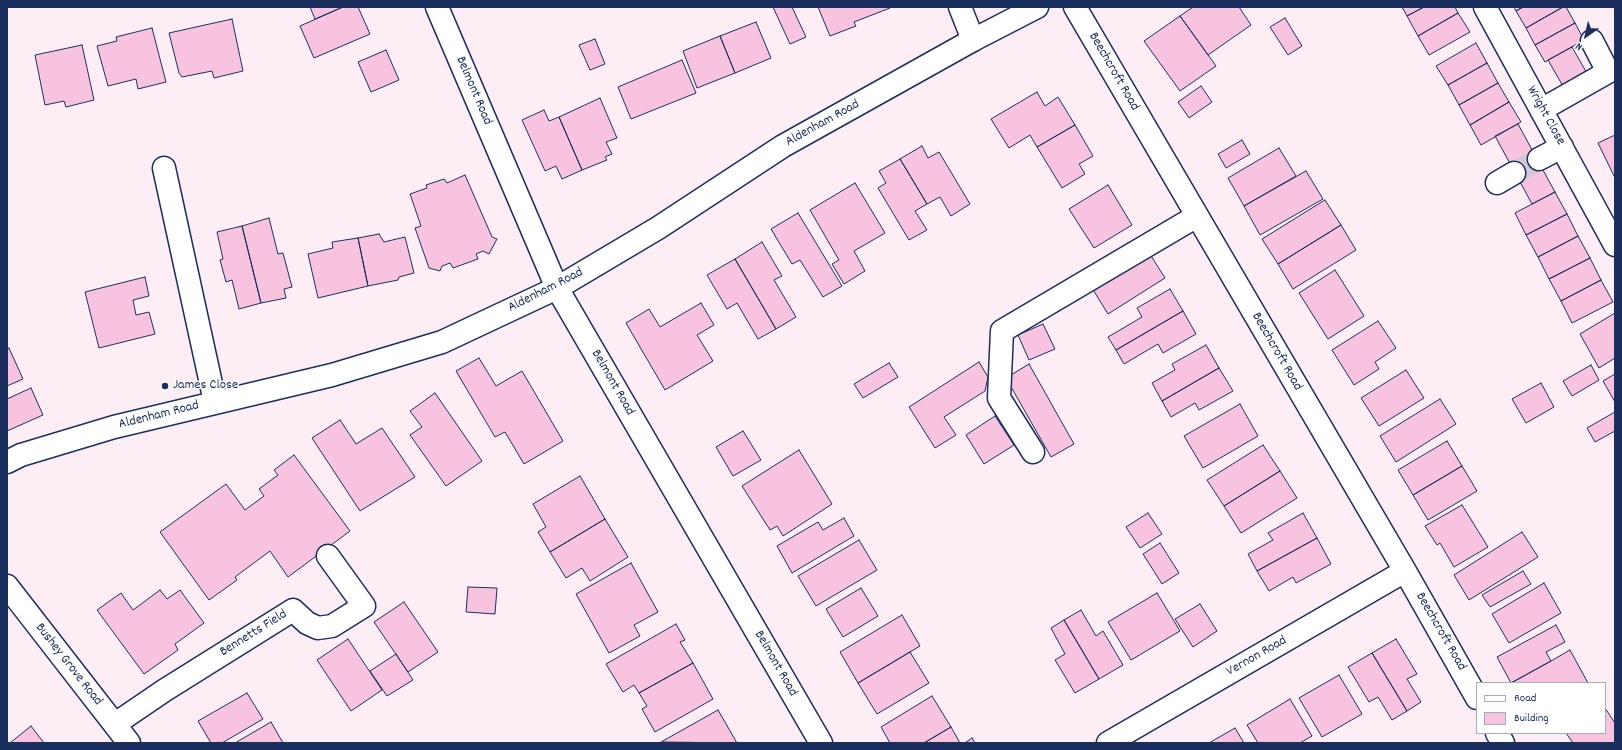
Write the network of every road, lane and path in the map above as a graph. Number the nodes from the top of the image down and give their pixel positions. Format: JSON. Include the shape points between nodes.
{"nodes":[{"id":1,"x":437,"y":7,"type":"edge"},
{"id":2,"x":960,"y":7,"type":"edge"},
{"id":3,"x":1037,"y":7,"type":"edge"},
{"id":4,"x":1075,"y":7,"type":"edge"},
{"id":5,"x":1485,"y":7,"type":"edge"},
{"id":6,"x":973,"y":40,"type":"junction"},
{"id":7,"x":1592,"y":41,"type":"dead end"},
{"id":8,"x":1541,"y":110,"type":"junction"},
{"id":9,"x":1562,"y":147,"type":"junction"},
{"id":10,"x":1539,"y":159,"type":"tunnel mouth"},
{"id":11,"x":164,"y":168,"type":"dead end"},
{"id":12,"x":1197,"y":216,"type":"junction"},
{"id":13,"x":1610,"y":223,"type":"edge"},
{"id":14,"x":1615,"y":245,"type":"edge"},
{"id":15,"x":557,"y":288,"type":"junction"},
{"id":16,"x":215,"y":402,"type":"junction"},
{"id":17,"x":1033,"y":452,"type":"dead end"},
{"id":18,"x":7,"y":462,"type":"edge"},
{"id":19,"x":328,"y":556,"type":"dead end"},
{"id":20,"x":1405,"y":571,"type":"junction"},
{"id":21,"x":7,"y":586,"type":"edge"},
{"id":22,"x":1476,"y":696,"type":"edge"},
{"id":23,"x":115,"y":724,"type":"junction"},
{"id":24,"x":1498,"y":734,"type":"edge"},
{"id":25,"x":129,"y":743,"type":"edge"},
{"id":26,"x":821,"y":743,"type":"edge"},
{"id":27,"x":1108,"y":743,"type":"edge"},
{"id":28,"x":1503,"y":743,"type":"edge"}],
"edges":[{"from":1,"to":15,"type":"street","name":"Belmont Road"},
{"from":2,"to":6,"type":"street"},
{"from":3,"to":6,"type":"street","name":"Aldenham Road"},
{"from":4,"to":12,"type":"street","name":"Beechcroft Road"},
{"from":5,"to":8,"type":"street","name":"Wright Close"},
{"from":6,"to":15,"type":"street","name":"Aldenham Road","via":[[783,146],[658,228]]},
{"from":7,"to":8,"type":"street","via":[[1608,72]]},
{"from":8,"to":9,"type":"street","name":"Wright Close"},
{"from":9,"to":10,"type":"street"},
{"from":9,"to":13,"type":"street","name":"Wright Close"},
{"from":11,"to":16,"type":"street"},
{"from":12,"to":17,"type":"street","via":[[1002,331],[999,398]]},
{"from":12,"to":20,"type":"street","name":"Beechcroft Road"},
{"from":13,"to":14,"type":"street","name":"Wright Close"},
{"from":15,"to":16,"type":"street","name":"Aldenham Road","via":[[442,342],[332,375]]},
{"from":15,"to":26,"type":"street","name":"Belmont Road"},
{"from":16,"to":18,"type":"street","name":"Aldenham Road","via":[[114,427],[21,455]]},
{"from":19,"to":23,"type":"street","name":"Bennetts Field","via":[[364,606],[332,626],[318,628],[307,623],[293,610]]},
{"from":20,"to":22,"type":"street","name":"Beechcroft Road"},
{"from":20,"to":27,"type":"street","name":"Vernon Road"},
{"from":21,"to":23,"type":"street","name":"Bushey Grove Road"},
{"from":23,"to":25,"type":"street","name":"Bushey Grove Road"},
{"from":24,"to":28,"type":"street"}]}
